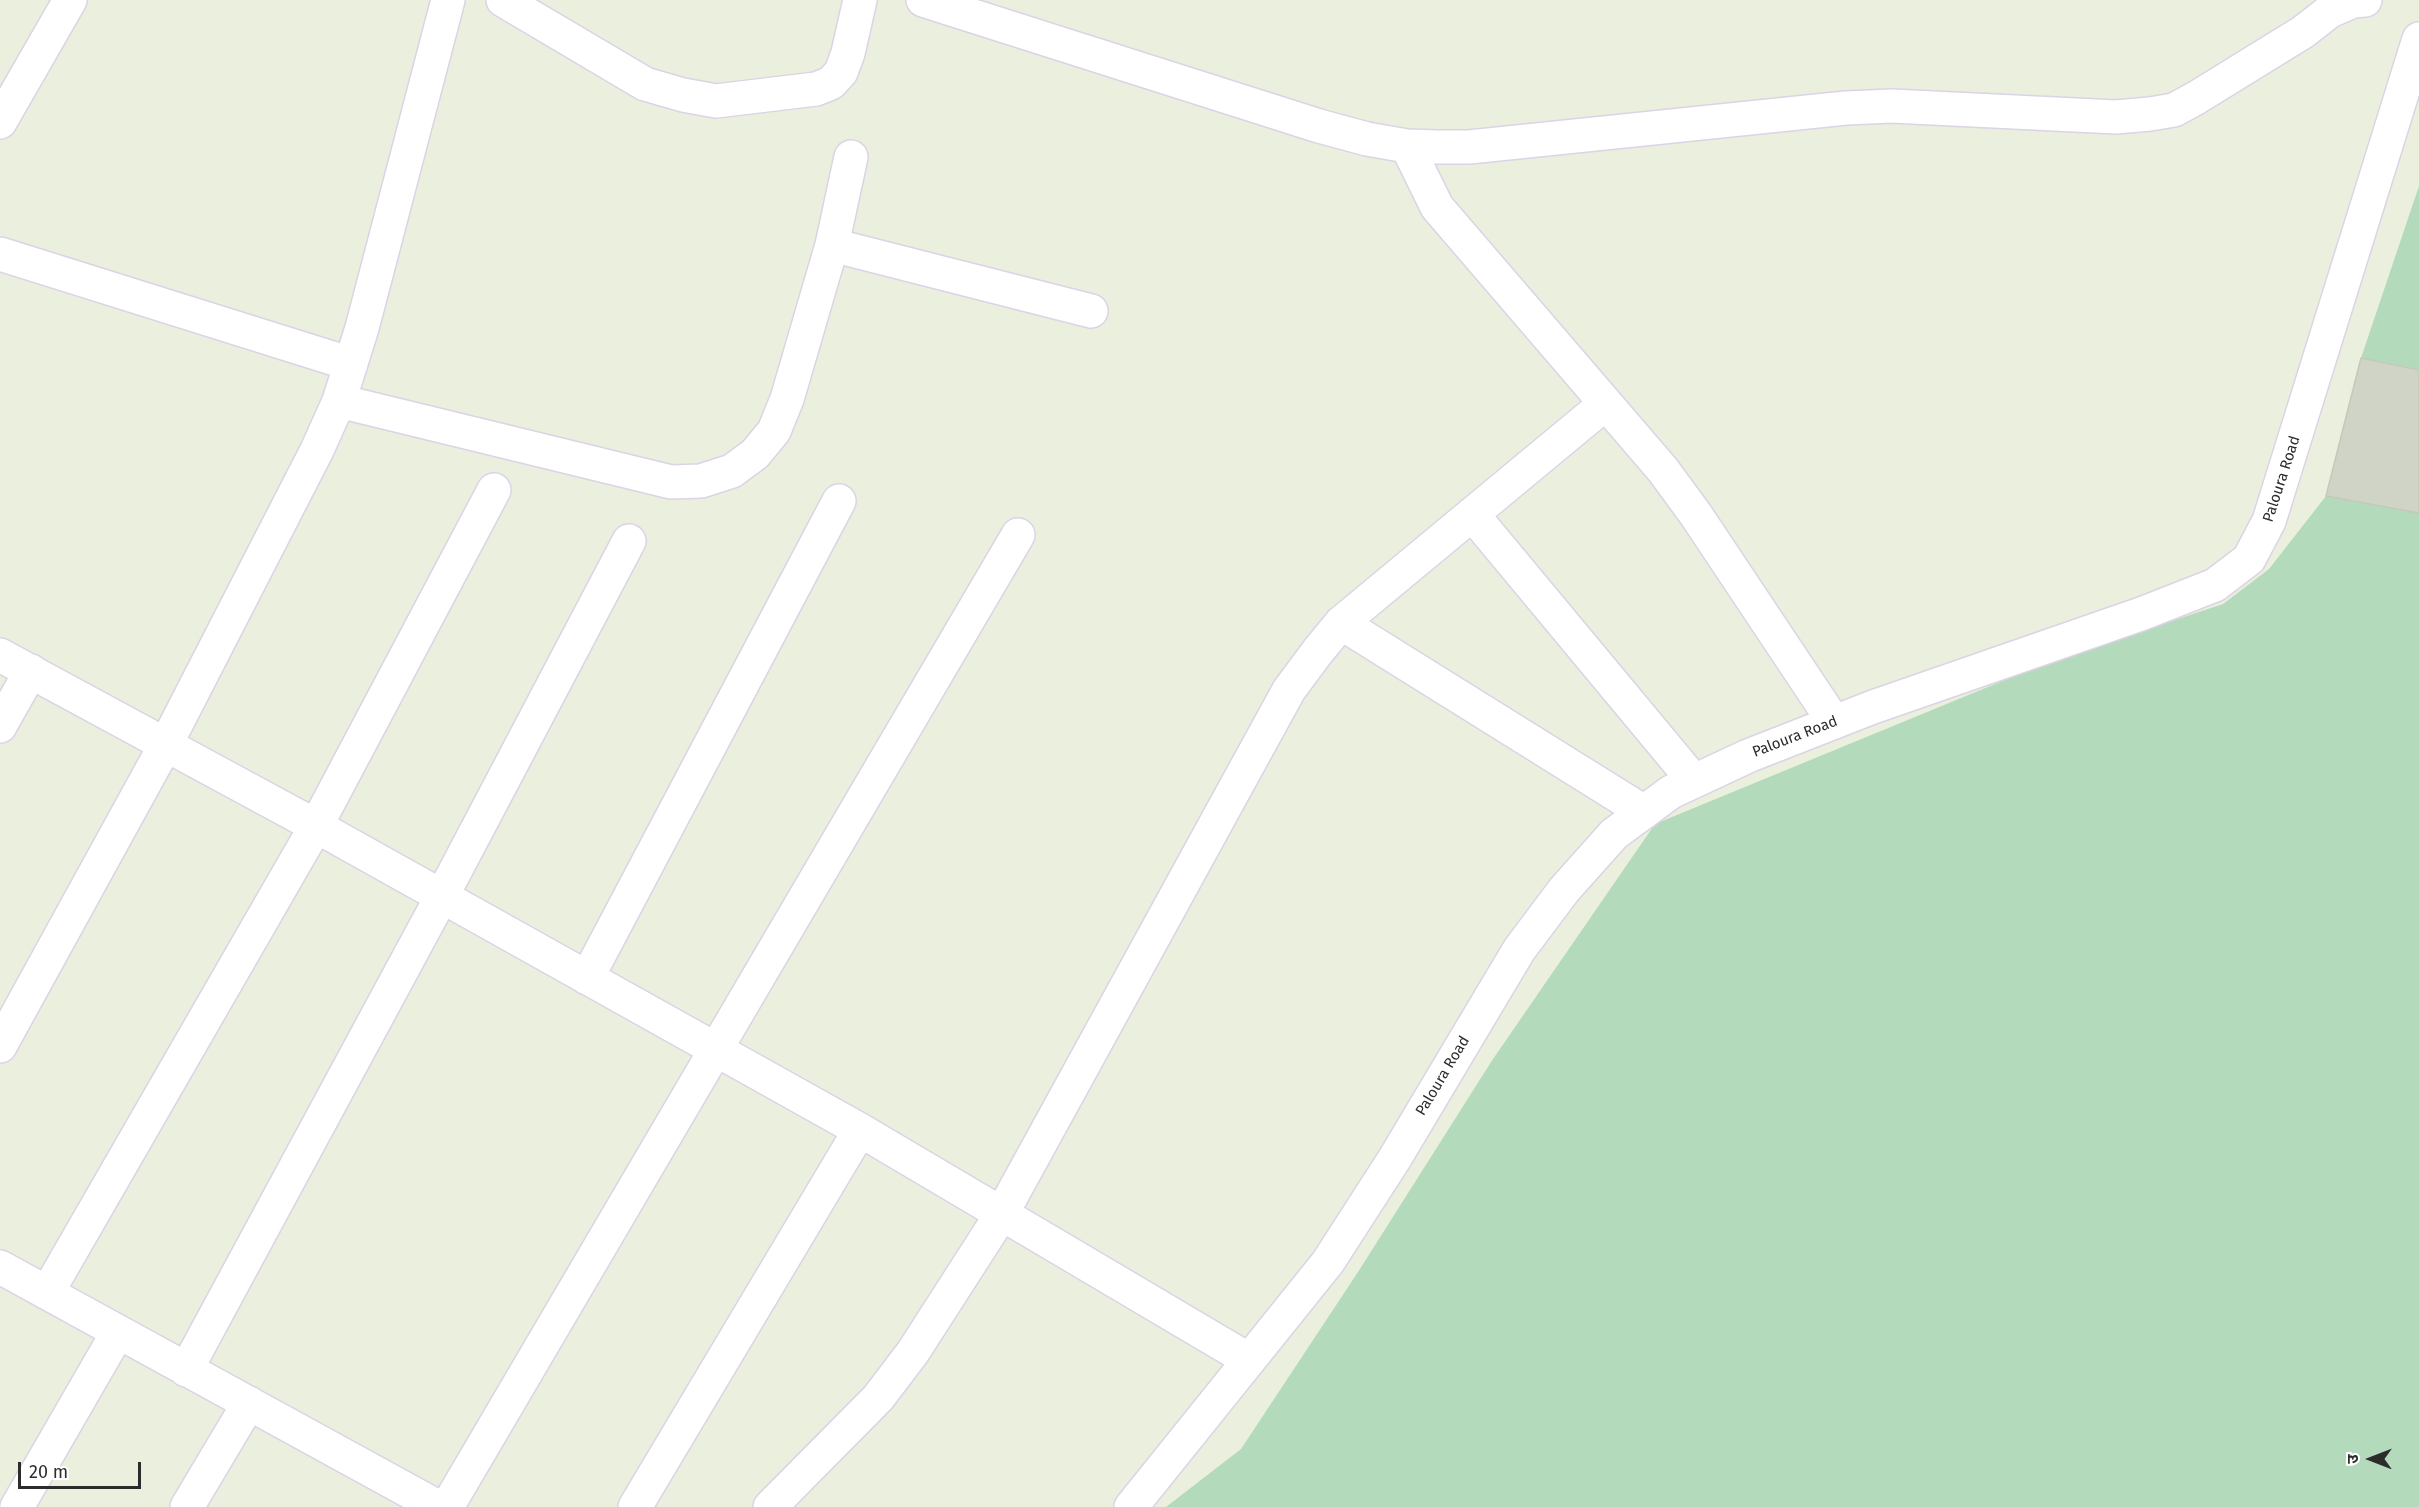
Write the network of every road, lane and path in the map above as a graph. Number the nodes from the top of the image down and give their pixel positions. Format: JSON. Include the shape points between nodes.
{"nodes":[{"id":1,"x":70,"y":0,"type":"edge"},
{"id":2,"x":448,"y":0,"type":"edge"},
{"id":3,"x":502,"y":0,"type":"edge"},
{"id":4,"x":860,"y":0,"type":"edge"},
{"id":5,"x":923,"y":0,"type":"edge"},
{"id":6,"x":2365,"y":0,"type":"edge"},
{"id":7,"x":2419,"y":39,"type":"edge"},
{"id":8,"x":0,"y":122,"type":"edge"},
{"id":9,"x":1407,"y":146,"type":"junction"},
{"id":10,"x":851,"y":157,"type":"dead end"},
{"id":11,"x":832,"y":245,"type":"junction"},
{"id":12,"x":0,"y":254,"type":"edge"},
{"id":13,"x":1091,"y":311,"type":"dead end"},
{"id":14,"x":351,"y":364,"type":"junction"},
{"id":15,"x":339,"y":401,"type":"junction"},
{"id":16,"x":1605,"y":404,"type":"junction"},
{"id":17,"x":494,"y":490,"type":"dead end"},
{"id":18,"x":839,"y":501,"type":"dead end"},
{"id":19,"x":1472,"y":514,"type":"junction"},
{"id":20,"x":1018,"y":535,"type":"dead end"},
{"id":21,"x":629,"y":541,"type":"dead end"},
{"id":22,"x":1341,"y":623,"type":"junction"},
{"id":23,"x":0,"y":655,"type":"edge"},
{"id":24,"x":31,"y":671,"type":"junction"},
{"id":25,"x":1834,"y":722,"type":"junction"},
{"id":26,"x":0,"y":726,"type":"edge"},
{"id":27,"x":166,"y":744,"type":"junction"},
{"id":28,"x":1694,"y":781,"type":"junction"},
{"id":29,"x":1644,"y":812,"type":"junction"},
{"id":30,"x":316,"y":826,"type":"junction"},
{"id":31,"x":442,"y":896,"type":"junction"},
{"id":32,"x":587,"y":978,"type":"junction"},
{"id":33,"x":0,"y":1046,"type":"edge"},
{"id":34,"x":716,"y":1052,"type":"junction"},
{"id":35,"x":860,"y":1130,"type":"junction"},
{"id":36,"x":1001,"y":1215,"type":"junction"},
{"id":37,"x":0,"y":1267,"type":"edge"},
{"id":38,"x":47,"y":1293,"type":"junction"},
{"id":39,"x":118,"y":1332,"type":"junction"},
{"id":40,"x":1249,"y":1360,"type":"junction"},
{"id":41,"x":186,"y":1370,"type":"junction"},
{"id":42,"x":249,"y":1403,"type":"junction"},
{"id":43,"x":17,"y":1507,"type":"edge"},
{"id":44,"x":187,"y":1507,"type":"edge"},
{"id":45,"x":438,"y":1507,"type":"edge"},
{"id":46,"x":447,"y":1507,"type":"edge"},
{"id":47,"x":635,"y":1507,"type":"edge"},
{"id":48,"x":770,"y":1507,"type":"edge"},
{"id":49,"x":1131,"y":1507,"type":"edge"}],
"edges":[{"from":1,"to":8,"type":"street"},
{"from":2,"to":14,"type":"street"},
{"from":3,"to":4,"type":"street","via":[[645,84],[716,100],[804,91],[831,83],[841,72]]},
{"from":5,"to":9,"type":"street","via":[[1319,126]]},
{"from":6,"to":9,"type":"street","via":[[2330,11],[2303,32],[2174,110],[2150,114],[2116,117],[1846,108],[1469,147]]},
{"from":7,"to":25,"type":"street","name":"Paloura Road","via":[[2270,521],[2249,559],[2204,590]]},
{"from":9,"to":16,"type":"street","via":[[1437,207]]},
{"from":10,"to":11,"type":"street"},
{"from":11,"to":13,"type":"street"},
{"from":11,"to":15,"type":"street","via":[[774,431],[755,454],[732,471],[701,481],[671,482],[634,475]]},
{"from":12,"to":14,"type":"street"},
{"from":14,"to":15,"type":"street"},
{"from":15,"to":27,"type":"street"},
{"from":16,"to":19,"type":"street"},
{"from":16,"to":25,"type":"street","via":[[1633,433],[1689,506]]},
{"from":17,"to":30,"type":"street"},
{"from":18,"to":32,"type":"street"},
{"from":19,"to":22,"type":"street"},
{"from":19,"to":28,"type":"street"},
{"from":20,"to":34,"type":"street"},
{"from":21,"to":31,"type":"street"},
{"from":22,"to":29,"type":"street"},
{"from":22,"to":36,"type":"street","via":[[1289,690]]},
{"from":23,"to":24,"type":"street"},
{"from":24,"to":26,"type":"street"},
{"from":24,"to":27,"type":"street"},
{"from":25,"to":28,"type":"street","name":"Paloura Road"},
{"from":27,"to":30,"type":"street"},
{"from":27,"to":33,"type":"street"},
{"from":28,"to":29,"type":"street","name":"Paloura Road"},
{"from":29,"to":40,"type":"street","name":"Paloura Road","via":[[1614,834],[1564,890],[1519,950],[1358,1219]]},
{"from":30,"to":31,"type":"street"},
{"from":30,"to":38,"type":"street"},
{"from":31,"to":32,"type":"street"},
{"from":31,"to":41,"type":"street"},
{"from":32,"to":34,"type":"street"},
{"from":34,"to":35,"type":"street"},
{"from":34,"to":46,"type":"street"},
{"from":35,"to":36,"type":"street"},
{"from":35,"to":47,"type":"street"},
{"from":36,"to":40,"type":"street"},
{"from":36,"to":48,"type":"street","via":[[913,1352],[878,1398]]},
{"from":37,"to":38,"type":"street"},
{"from":38,"to":39,"type":"street"},
{"from":39,"to":41,"type":"street"},
{"from":39,"to":43,"type":"street"},
{"from":40,"to":49,"type":"street","name":"Paloura Road"},
{"from":41,"to":42,"type":"street"},
{"from":42,"to":44,"type":"street"},
{"from":42,"to":45,"type":"street"}]}
